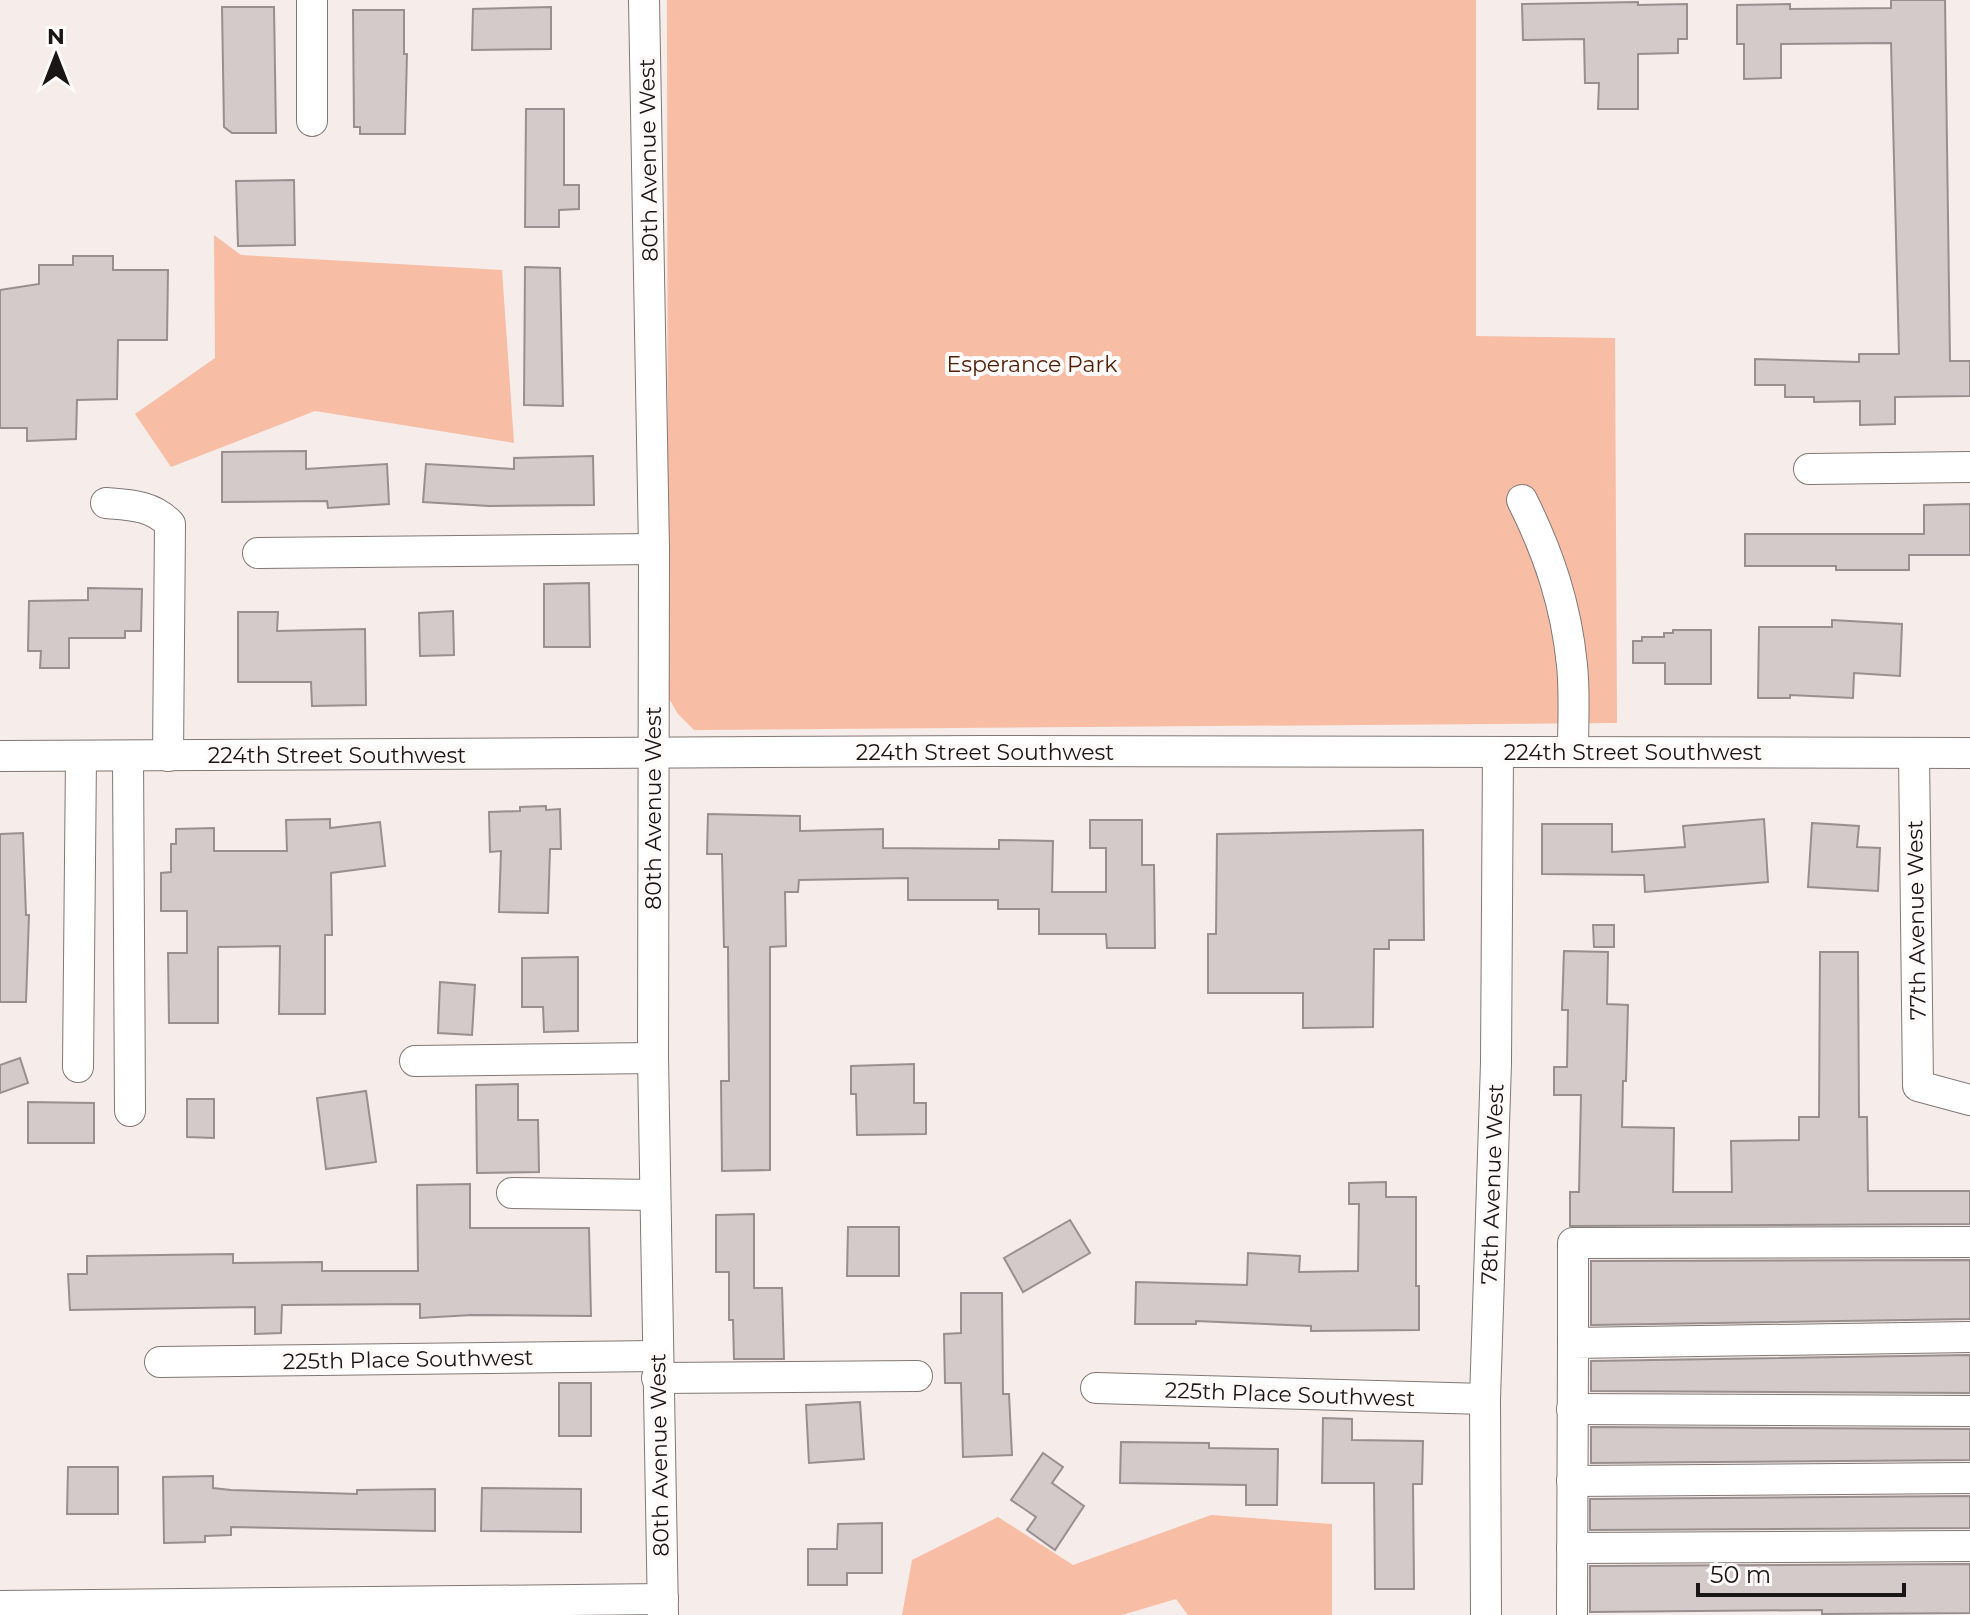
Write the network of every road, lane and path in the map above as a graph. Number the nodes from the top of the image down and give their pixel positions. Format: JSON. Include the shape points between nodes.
{"nodes":[{"id":1,"x":312,"y":0,"type":"edge"},
{"id":2,"x":644,"y":0,"type":"edge"},
{"id":3,"x":312,"y":121,"type":"dead end"},
{"id":4,"x":1970,"y":467,"type":"edge"},
{"id":5,"x":1809,"y":469,"type":"dead end"},
{"id":6,"x":1522,"y":500,"type":"dead end"},
{"id":7,"x":106,"y":503,"type":"dead end"},
{"id":8,"x":654,"y":549,"type":"junction"},
{"id":9,"x":258,"y":553,"type":"dead end"},
{"id":10,"x":1573,"y":751,"type":"junction"},
{"id":11,"x":1498,"y":752,"type":"junction"},
{"id":12,"x":654,"y":753,"type":"junction"},
{"id":13,"x":1914,"y":753,"type":"junction"},
{"id":14,"x":1970,"y":753,"type":"edge"},
{"id":15,"x":0,"y":756,"type":"edge"},
{"id":16,"x":81,"y":756,"type":"junction"},
{"id":17,"x":128,"y":756,"type":"junction"},
{"id":18,"x":168,"y":756,"type":"junction"},
{"id":19,"x":653,"y":1058,"type":"junction"},
{"id":20,"x":415,"y":1061,"type":"dead end"},
{"id":21,"x":78,"y":1067,"type":"dead end"},
{"id":22,"x":1970,"y":1100,"type":"edge"},
{"id":23,"x":130,"y":1111,"type":"dead end"},
{"id":24,"x":512,"y":1193,"type":"dead end"},
{"id":25,"x":655,"y":1195,"type":"junction"},
{"id":26,"x":1970,"y":1242,"type":"edge"},
{"id":27,"x":1970,"y":1337,"type":"edge"},
{"id":28,"x":1573,"y":1343,"type":"junction"},
{"id":29,"x":160,"y":1362,"type":"dead end"},
{"id":30,"x":657,"y":1367,"type":"junction"},
{"id":31,"x":917,"y":1376,"type":"dead end"},
{"id":32,"x":1096,"y":1388,"type":"dead end"},
{"id":33,"x":1485,"y":1399,"type":"junction"},
{"id":34,"x":1572,"y":1409,"type":"junction"},
{"id":35,"x":1970,"y":1411,"type":"edge"},
{"id":36,"x":1970,"y":1478,"type":"edge"},
{"id":37,"x":1572,"y":1481,"type":"junction"},
{"id":38,"x":1970,"y":1546,"type":"edge"},
{"id":39,"x":1572,"y":1548,"type":"junction"},
{"id":40,"x":0,"y":1606,"type":"edge"},
{"id":41,"x":663,"y":1607,"type":"edge"},
{"id":42,"x":268,"y":1609,"type":"edge"},
{"id":43,"x":1486,"y":1615,"type":"edge"},
{"id":44,"x":1572,"y":1615,"type":"edge"}],
"edges":[{"from":1,"to":3,"type":"street"},
{"from":2,"to":8,"type":"street","name":"80th Avenue West"},
{"from":4,"to":5,"type":"street"},
{"from":6,"to":10,"type":"street","via":[[1557,583],[1572,665]]},
{"from":7,"to":18,"type":"street","via":[[143,506],[170,524]]},
{"from":8,"to":9,"type":"street"},
{"from":8,"to":12,"type":"street","name":"80th Avenue West"},
{"from":10,"to":11,"type":"street","name":"224th Street Southwest"},
{"from":10,"to":13,"type":"street","name":"224th Street Southwest"},
{"from":11,"to":12,"type":"street","name":"224th Street Southwest"},
{"from":11,"to":33,"type":"street","name":"78th Avenue West","via":[[1496,1063]]},
{"from":12,"to":18,"type":"street","name":"224th Street Southwest"},
{"from":12,"to":19,"type":"street","name":"80th Avenue West"},
{"from":13,"to":14,"type":"street","name":"224th Street Southwest"},
{"from":13,"to":22,"type":"street","name":"77th Avenue West","via":[[1918,1086]]},
{"from":15,"to":16,"type":"street","name":"224th Street Southwest"},
{"from":16,"to":17,"type":"street","name":"224th Street Southwest"},
{"from":16,"to":21,"type":"street"},
{"from":17,"to":18,"type":"street","name":"224th Street Southwest"},
{"from":17,"to":23,"type":"street"},
{"from":19,"to":20,"type":"street"},
{"from":19,"to":25,"type":"street","name":"80th Avenue West"},
{"from":24,"to":25,"type":"street"},
{"from":25,"to":30,"type":"street","name":"80th Avenue West"},
{"from":26,"to":28,"type":"street","via":[[1573,1243]]},
{"from":27,"to":28,"type":"street"},
{"from":28,"to":34,"type":"street"},
{"from":29,"to":30,"type":"street","name":"225th Place Southwest"},
{"from":30,"to":31,"type":"street","name":"225th Place Southwest"},
{"from":30,"to":41,"type":"street","name":"80th Avenue West"},
{"from":32,"to":33,"type":"street","name":"225th Place Southwest"},
{"from":33,"to":43,"type":"street","name":"78th Avenue West"},
{"from":34,"to":35,"type":"street"},
{"from":34,"to":37,"type":"street"},
{"from":36,"to":37,"type":"street"},
{"from":37,"to":39,"type":"street"},
{"from":38,"to":39,"type":"street"},
{"from":39,"to":44,"type":"street"},
{"from":40,"to":42,"type":"street"},
{"from":41,"to":42,"type":"street"}]}
